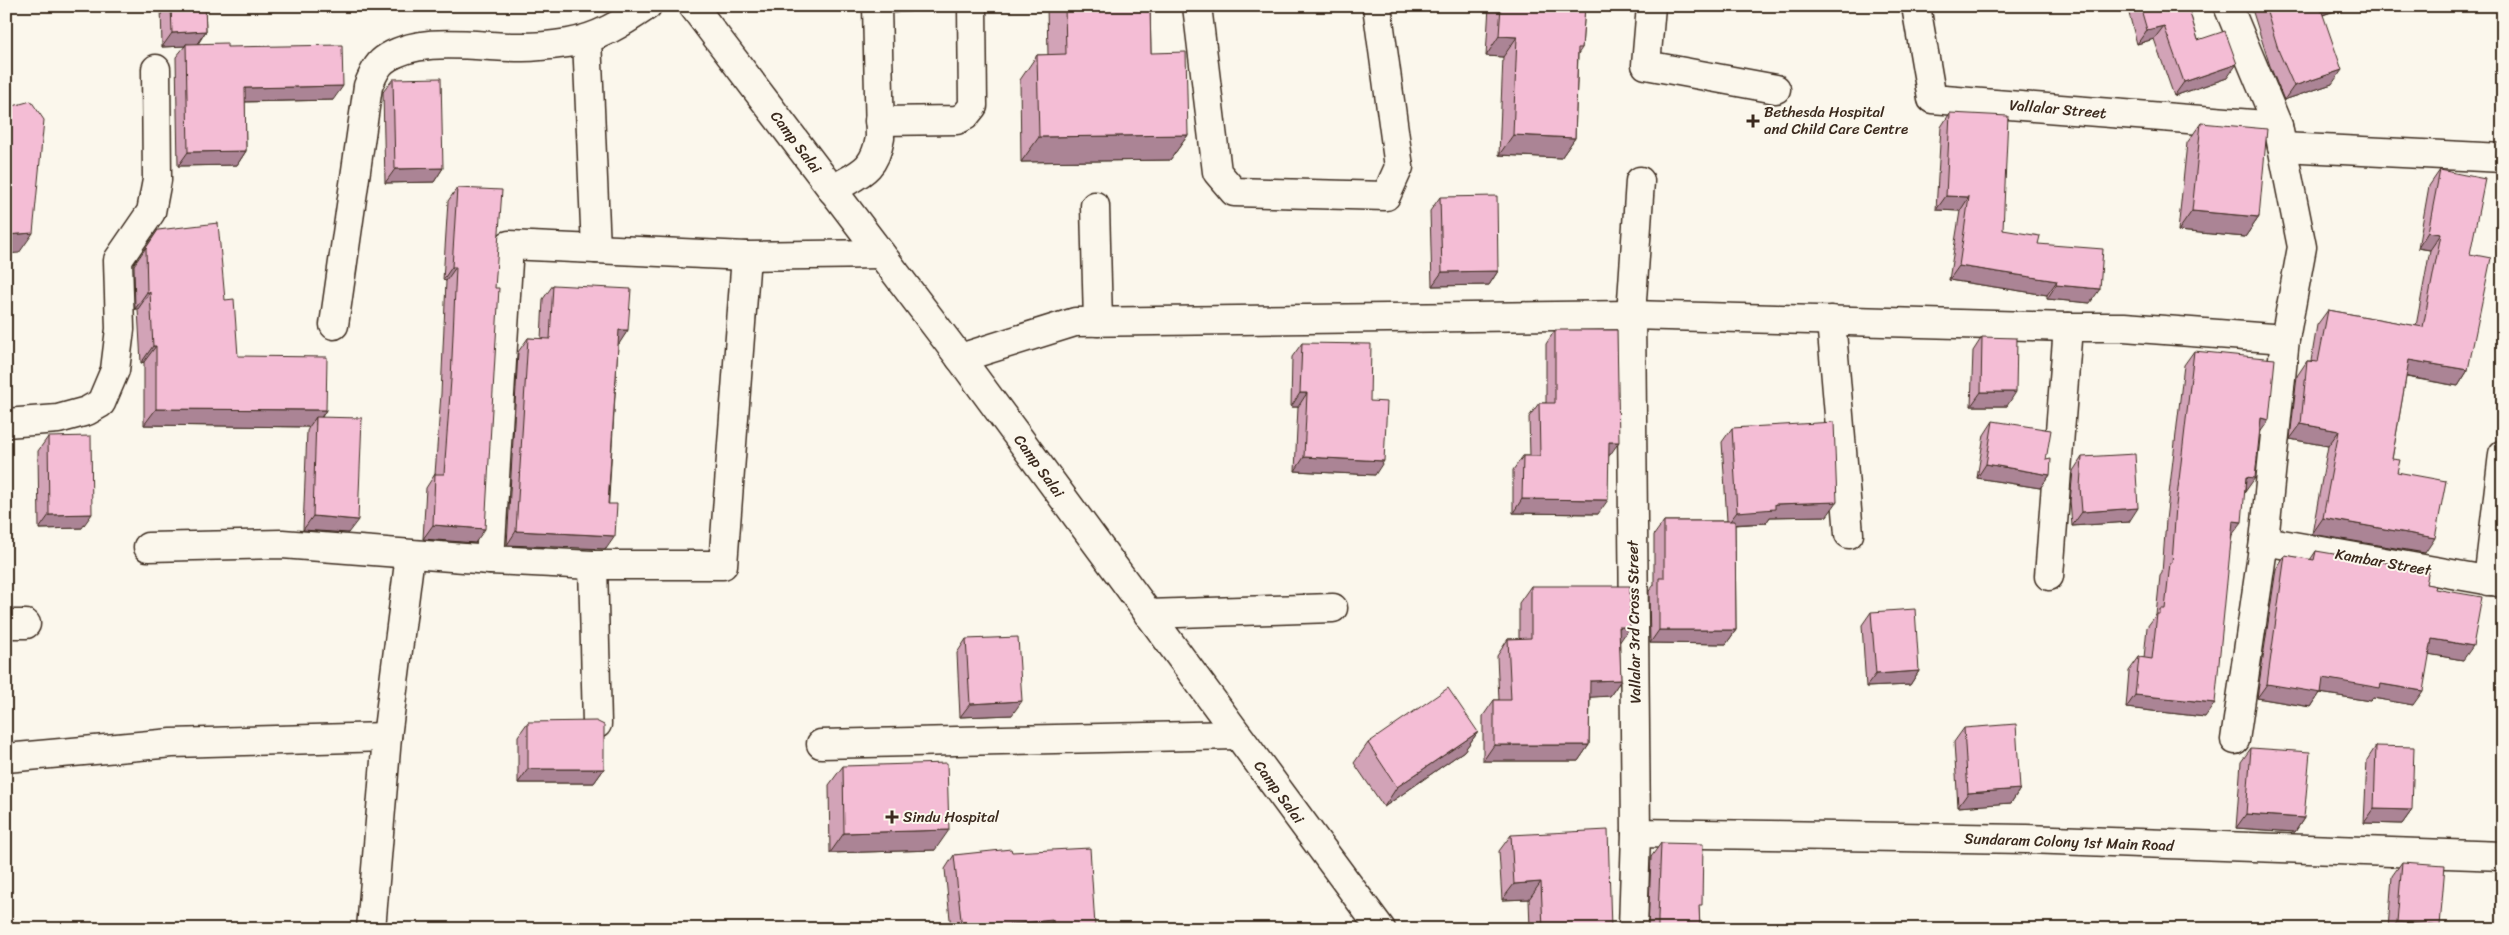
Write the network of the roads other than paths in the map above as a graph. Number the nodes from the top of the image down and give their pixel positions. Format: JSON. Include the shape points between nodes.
{"nodes":[{"id":1,"x":648,"y":6,"type":"edge"},
{"id":2,"x":693,"y":6,"type":"edge"},
{"id":3,"x":876,"y":6,"type":"edge"},
{"id":4,"x":972,"y":6,"type":"edge"},
{"id":5,"x":1197,"y":6,"type":"edge"},
{"id":6,"x":1376,"y":6,"type":"edge"},
{"id":7,"x":1651,"y":6,"type":"edge"},
{"id":8,"x":1916,"y":6,"type":"edge"},
{"id":9,"x":2228,"y":6,"type":"edge"},
{"id":10,"x":587,"y":39,"type":"junction"},
{"id":11,"x":156,"y":69,"type":"dead end"},
{"id":12,"x":1776,"y":89,"type":"dead end"},
{"id":13,"x":879,"y":121,"type":"junction"},
{"id":14,"x":2280,"y":136,"type":"junction"},
{"id":15,"x":2503,"y":158,"type":"edge"},
{"id":16,"x":1640,"y":181,"type":"dead end"},
{"id":17,"x":832,"y":190,"type":"junction"},
{"id":18,"x":1095,"y":206,"type":"dead end"},
{"id":19,"x":596,"y":249,"type":"junction"},
{"id":20,"x":880,"y":254,"type":"junction"},
{"id":21,"x":746,"y":256,"type":"junction"},
{"id":22,"x":1631,"y":315,"type":"junction"},
{"id":23,"x":1830,"y":320,"type":"junction"},
{"id":24,"x":1098,"y":322,"type":"junction"},
{"id":25,"x":334,"y":325,"type":"dead end"},
{"id":26,"x":2068,"y":327,"type":"junction"},
{"id":27,"x":2285,"y":339,"type":"junction"},
{"id":28,"x":960,"y":358,"type":"junction"},
{"id":29,"x":6,"y":424,"type":"edge"},
{"id":30,"x":2503,"y":454,"type":"edge"},
{"id":31,"x":1849,"y":534,"type":"dead end"},
{"id":32,"x":2264,"y":541,"type":"junction"},
{"id":33,"x":148,"y":547,"type":"dead end"},
{"id":34,"x":410,"y":555,"type":"junction"},
{"id":35,"x":490,"y":560,"type":"junction"},
{"id":36,"x":593,"y":565,"type":"junction"},
{"id":37,"x":2049,"y":576,"type":"dead end"},
{"id":38,"x":2495,"y":582,"type":"edge"},
{"id":39,"x":1333,"y":608,"type":"dead end"},
{"id":40,"x":1148,"y":614,"type":"junction"},
{"id":41,"x":597,"y":724,"type":"edge"},
{"id":42,"x":1237,"y":735,"type":"junction"},
{"id":43,"x":387,"y":737,"type":"junction"},
{"id":44,"x":2235,"y":740,"type":"dead end"},
{"id":45,"x":821,"y":744,"type":"dead end"},
{"id":46,"x":6,"y":758,"type":"edge"},
{"id":47,"x":1636,"y":833,"type":"junction"},
{"id":48,"x":2503,"y":856,"type":"edge"},
{"id":49,"x":371,"y":929,"type":"edge"},
{"id":50,"x":1381,"y":929,"type":"edge"},
{"id":51,"x":1633,"y":929,"type":"edge"}],
"edges":[{"from":1,"to":10,"type":"street","via":[[612,30]]},
{"from":2,"to":17,"type":"street","name":"Camp Salai"},
{"from":3,"to":13,"type":"street"},
{"from":4,"to":13,"type":"street","via":[[973,106],[970,110],[957,120]]},
{"from":5,"to":6,"type":"street","via":[[1217,172],[1234,192],[1386,196],[1399,167]]},
{"from":7,"to":12,"type":"street","via":[[1646,65]]},
{"from":8,"to":14,"type":"street","name":"Vallalar Street","via":[[1932,99]]},
{"from":9,"to":14,"type":"street"},
{"from":10,"to":19,"type":"street"},
{"from":10,"to":25,"type":"street","via":[[523,47],[450,45],[410,48],[383,60],[368,86]]},
{"from":11,"to":29,"type":"street","via":[[157,180],[151,212],[118,260],[120,329],[115,370],[101,403],[87,411],[58,419]]},
{"from":13,"to":17,"type":"street","via":[[877,154],[872,165]]},
{"from":14,"to":15,"type":"street"},
{"from":14,"to":27,"type":"street","via":[[2302,247]]},
{"from":16,"to":22,"type":"street","name":"Vallalar 3rd Cross Street"},
{"from":17,"to":20,"type":"street","name":"Camp Salai"},
{"from":18,"to":24,"type":"street"},
{"from":19,"to":21,"type":"street"},
{"from":19,"to":35,"type":"street","via":[[509,245]]},
{"from":20,"to":21,"type":"street"},
{"from":20,"to":28,"type":"street","name":"Camp Salai"},
{"from":21,"to":36,"type":"street","via":[[723,564]]},
{"from":22,"to":23,"type":"street"},
{"from":22,"to":24,"type":"street"},
{"from":22,"to":47,"type":"street","name":"Vallalar 3rd Cross Street"},
{"from":23,"to":26,"type":"street"},
{"from":23,"to":31,"type":"street"},
{"from":24,"to":28,"type":"street","via":[[1075,322]]},
{"from":26,"to":27,"type":"street","via":[[2124,327]]},
{"from":26,"to":37,"type":"street"},
{"from":27,"to":32,"type":"street"},
{"from":28,"to":40,"type":"street","name":"Camp Salai"},
{"from":30,"to":38,"type":"street"},
{"from":32,"to":38,"type":"street","name":"Kambar Street"},
{"from":32,"to":44,"type":"street"},
{"from":33,"to":34,"type":"street","via":[[282,544]]},
{"from":34,"to":35,"type":"street"},
{"from":34,"to":43,"type":"street"},
{"from":35,"to":36,"type":"street"},
{"from":36,"to":41,"type":"street"},
{"from":39,"to":40,"type":"street"},
{"from":40,"to":42,"type":"street","name":"Camp Salai"},
{"from":42,"to":45,"type":"street"},
{"from":42,"to":50,"type":"street","name":"Camp Salai"},
{"from":43,"to":46,"type":"street","via":[[172,743]]},
{"from":43,"to":49,"type":"street"},
{"from":47,"to":48,"type":"street","name":"Sundaram Colony 1st Main Road","via":[[2026,839]]},
{"from":47,"to":51,"type":"street","name":"Vallalar 3rd Cross Street"}]}
